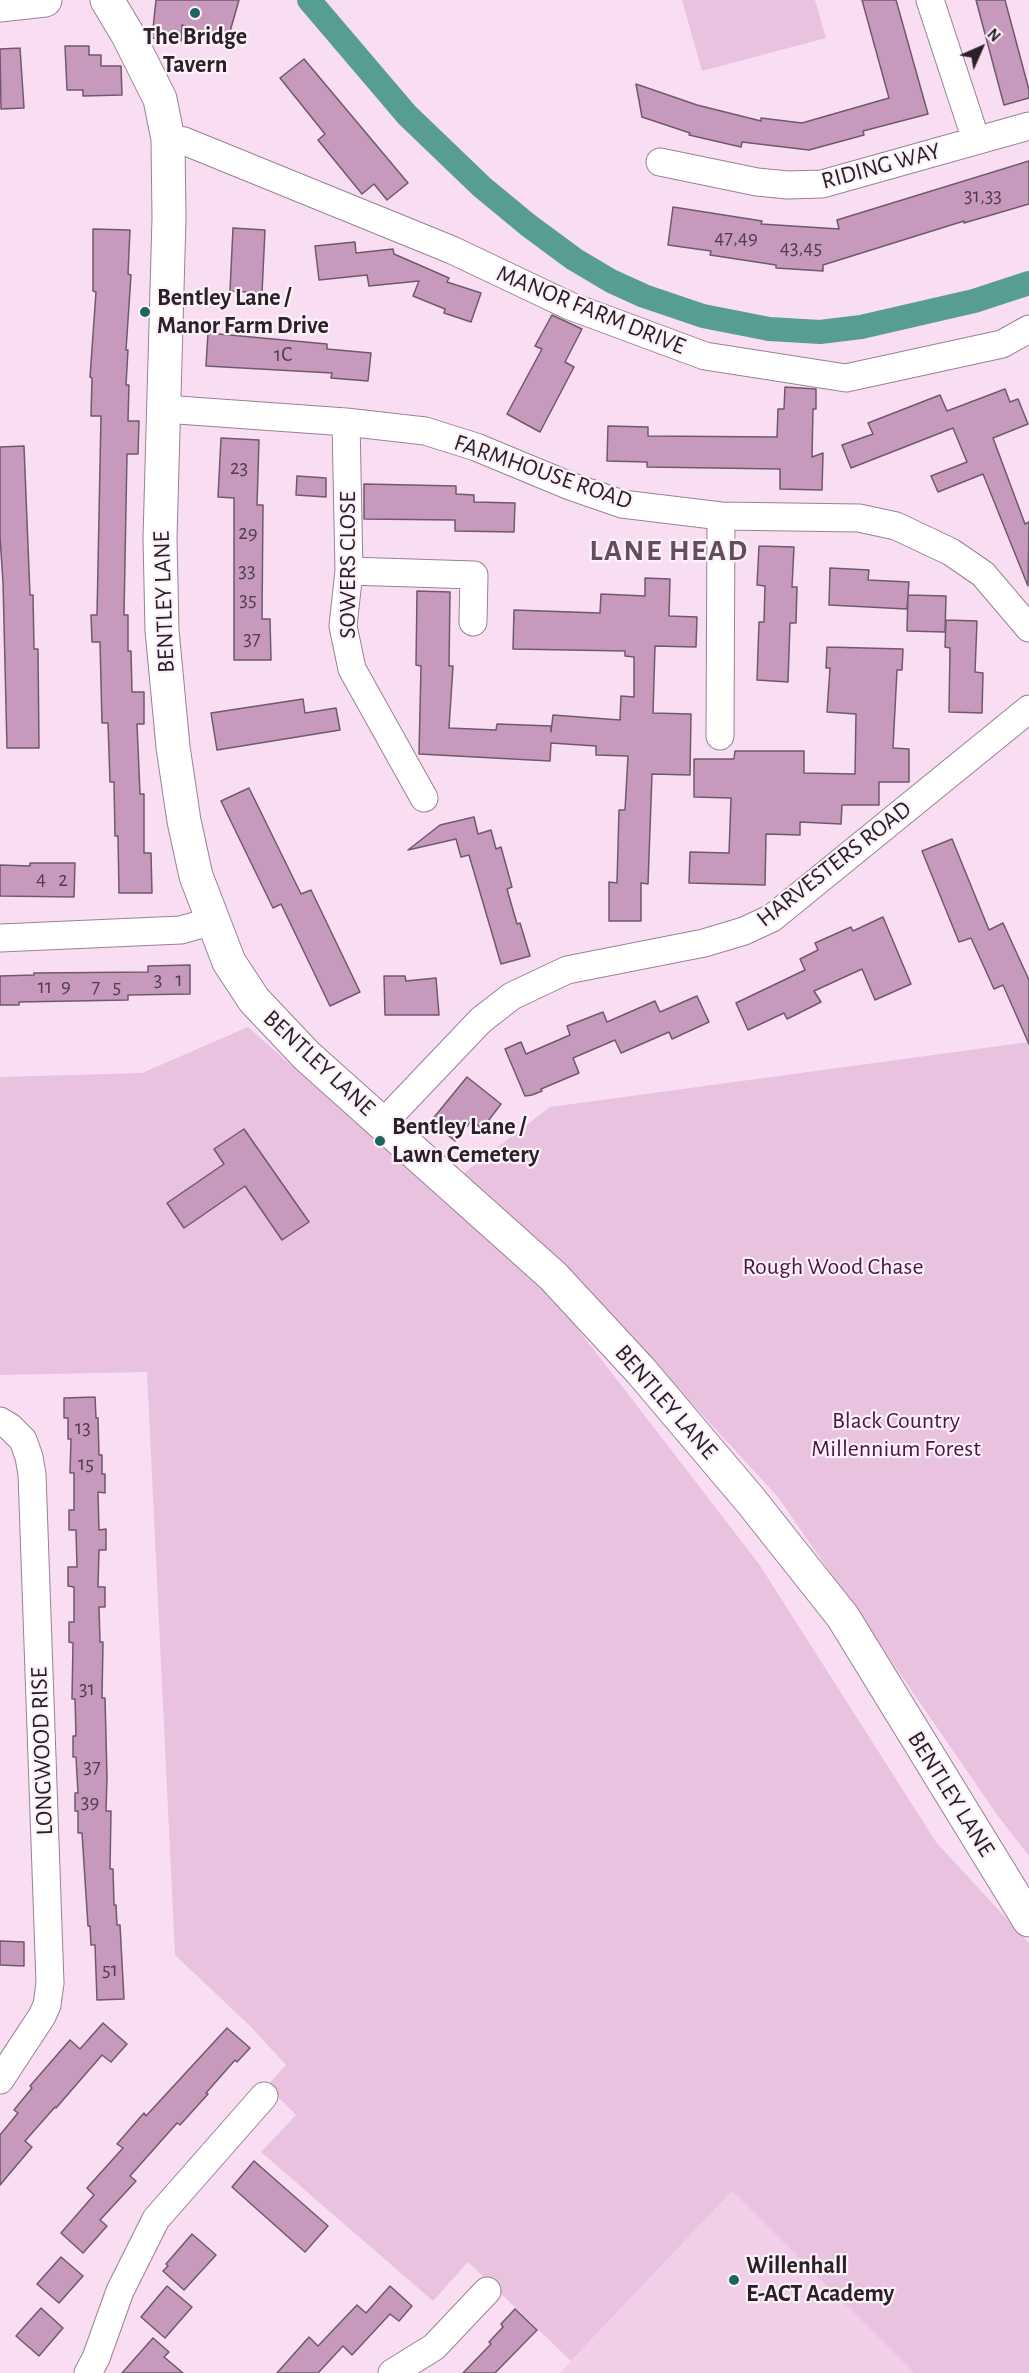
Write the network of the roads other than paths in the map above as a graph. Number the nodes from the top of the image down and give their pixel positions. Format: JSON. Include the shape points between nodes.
{"nodes":[{"id":1,"x":45,"y":0,"type":"edge"},
{"id":2,"x":107,"y":0,"type":"edge"},
{"id":3,"x":930,"y":0,"type":"edge"},
{"id":4,"x":0,"y":5,"type":"edge"},
{"id":5,"x":1029,"y":126,"type":"edge"},
{"id":6,"x":168,"y":139,"type":"junction"},
{"id":7,"x":976,"y":140,"type":"junction"},
{"id":8,"x":660,"y":162,"type":"dead end"},
{"id":9,"x":1029,"y":329,"type":"edge"},
{"id":10,"x":164,"y":409,"type":"junction"},
{"id":11,"x":346,"y":422,"type":"junction"},
{"id":12,"x":721,"y":516,"type":"junction"},
{"id":13,"x":349,"y":571,"type":"junction"},
{"id":14,"x":473,"y":622,"type":"dead end"},
{"id":15,"x":1029,"y":628,"type":"edge"},
{"id":16,"x":1029,"y":709,"type":"edge"},
{"id":17,"x":720,"y":736,"type":"dead end"},
{"id":18,"x":424,"y":798,"type":"dead end"},
{"id":19,"x":212,"y":921,"type":"junction"},
{"id":20,"x":0,"y":938,"type":"edge"},
{"id":21,"x":383,"y":1123,"type":"junction"},
{"id":22,"x":0,"y":1421,"type":"edge"},
{"id":23,"x":1029,"y":1920,"type":"edge"},
{"id":24,"x":9,"y":2048,"type":"edge"},
{"id":25,"x":0,"y":2080,"type":"edge"},
{"id":26,"x":264,"y":2096,"type":"dead end"},
{"id":27,"x":487,"y":2291,"type":"dead end"},
{"id":28,"x":88,"y":2373,"type":"edge"},
{"id":29,"x":392,"y":2373,"type":"edge"}],
"edges":[{"from":1,"to":4,"type":"street"},
{"from":2,"to":6,"type":"street","name":"BENTLEY LANE","via":[[160,99]]},
{"from":3,"to":7,"type":"street"},
{"from":5,"to":7,"type":"street","name":"RIDING WAY"},
{"from":6,"to":9,"type":"street","name":"MANOR FARM DRIVE","via":[[195,145],[452,250],[570,306],[705,356],[846,378],[1002,344]]},
{"from":6,"to":10,"type":"street","name":"BENTLEY LANE"},
{"from":7,"to":8,"type":"street","name":"RIDING WAY","via":[[822,184],[757,182]]},
{"from":10,"to":11,"type":"street","name":"FARMHOUSE ROAD"},
{"from":10,"to":19,"type":"street","name":"BENTLEY LANE","via":[[162,630],[184,821],[196,876]]},
{"from":11,"to":12,"type":"street","name":"FARMHOUSE ROAD","via":[[435,434],[622,504]]},
{"from":11,"to":13,"type":"street","name":"SOWERS CLOSE"},
{"from":12,"to":15,"type":"street","name":"FARMHOUSE ROAD","via":[[859,518],[896,526],[951,552],[983,574]]},
{"from":12,"to":17,"type":"street"},
{"from":13,"to":14,"type":"street","via":[[474,575]]},
{"from":13,"to":18,"type":"street","name":"SOWERS CLOSE","via":[[344,626],[352,669]]},
{"from":16,"to":21,"type":"street","name":"HARVESTERS ROAD","via":[[772,918],[704,943],[567,970],[512,996],[481,1020]]},
{"from":19,"to":20,"type":"street","via":[[182,930]]},
{"from":19,"to":21,"type":"street","name":"BENTLEY LANE","via":[[229,962],[254,1000],[307,1056]]},
{"from":21,"to":23,"type":"street","name":"BENTLEY LANE","via":[[553,1276],[641,1371],[797,1558],[843,1617]]},
{"from":22,"to":24,"type":"street","name":"LONGWOOD RISE","via":[[23,1440],[32,1474],[50,1983],[42,2016]]},
{"from":24,"to":25,"type":"street","name":"LONGWOOD RISE"},
{"from":26,"to":28,"type":"street","via":[[156,2219],[120,2291]]},
{"from":27,"to":29,"type":"street","via":[[434,2347]]}]}
